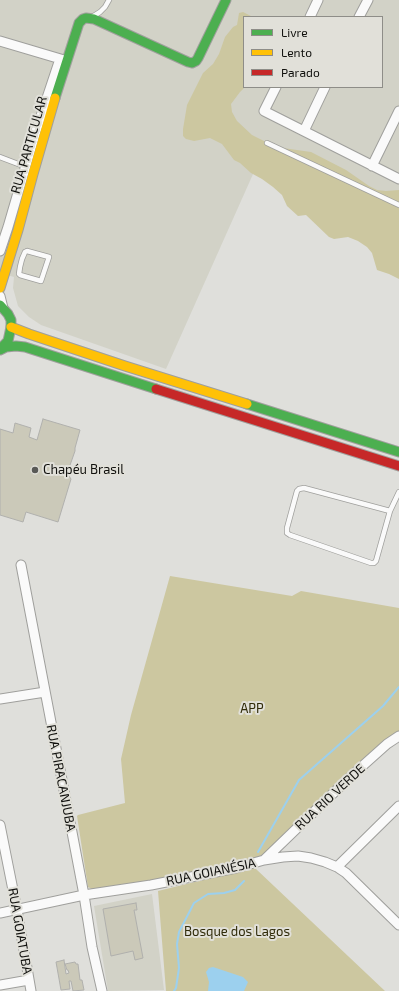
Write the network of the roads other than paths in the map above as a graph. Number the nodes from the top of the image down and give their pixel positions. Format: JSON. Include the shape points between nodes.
{"nodes":[{"id":1,"x":109,"y":0,"type":"edge"},
{"id":2,"x":226,"y":0,"type":"edge"},
{"id":3,"x":318,"y":0,"type":"edge"},
{"id":4,"x":368,"y":0,"type":"edge"},
{"id":5,"x":310,"y":16,"type":"edge"},
{"id":6,"x":360,"y":16,"type":"edge"},
{"id":7,"x":90,"y":18,"type":"junction"},
{"id":8,"x":0,"y":41,"type":"edge"},
{"id":9,"x":64,"y":60,"type":"junction"},
{"id":10,"x":59,"y":76,"type":"junction"},
{"id":11,"x":276,"y":88,"type":"edge"},
{"id":12,"x":326,"y":88,"type":"edge"},
{"id":13,"x":399,"y":111,"type":"edge"},
{"id":14,"x":304,"y":131,"type":"junction"},
{"id":15,"x":267,"y":143,"type":"dead end"},
{"id":16,"x":0,"y":157,"type":"edge"},
{"id":17,"x":372,"y":166,"type":"junction"},
{"id":18,"x":26,"y":167,"type":"junction"},
{"id":19,"x":399,"y":179,"type":"edge"},
{"id":20,"x":399,"y":206,"type":"edge"},
{"id":21,"x":8,"y":227,"type":"junction"},
{"id":22,"x":18,"y":230,"type":"junction"},
{"id":23,"x":1,"y":249,"type":"edge"},
{"id":24,"x":11,"y":253,"type":"junction"},
{"id":25,"x":22,"y":259,"type":"junction"},
{"id":26,"x":0,"y":288,"type":"edge"},
{"id":27,"x":0,"y":296,"type":"edge"},
{"id":28,"x":2,"y":306,"type":"edge"},
{"id":29,"x":11,"y":327,"type":"junction"},
{"id":30,"x":0,"y":349,"type":"edge"},
{"id":31,"x":399,"y":452,"type":"edge"},
{"id":32,"x":399,"y":466,"type":"edge"},
{"id":33,"x":399,"y":492,"type":"edge"},
{"id":34,"x":390,"y":511,"type":"junction"},
{"id":35,"x":21,"y":565,"type":"dead end"},
{"id":36,"x":45,"y":692,"type":"junction"},
{"id":37,"x":0,"y":699,"type":"edge"},
{"id":38,"x":399,"y":736,"type":"edge"},
{"id":39,"x":399,"y":806,"type":"edge"},
{"id":40,"x":0,"y":825,"type":"edge"},
{"id":41,"x":1,"y":841,"type":"edge"},
{"id":42,"x":264,"y":860,"type":"junction"},
{"id":43,"x":337,"y":867,"type":"junction"},
{"id":44,"x":84,"y":895,"type":"junction"},
{"id":45,"x":16,"y":910,"type":"junction"},
{"id":46,"x":0,"y":913,"type":"edge"},
{"id":47,"x":399,"y":925,"type":"edge"},
{"id":48,"x":29,"y":980,"type":"junction"},
{"id":49,"x":0,"y":985,"type":"edge"},
{"id":50,"x":31,"y":991,"type":"edge"},
{"id":51,"x":102,"y":991,"type":"edge"}],
"edges":[{"from":1,"to":7,"type":"lane","via":[[100,12]]},
{"from":2,"to":7,"type":"street","via":[[198,58],[192,63]]},
{"from":3,"to":5,"type":"street"},
{"from":4,"to":6,"type":"street"},
{"from":7,"to":9,"type":"street","name":"RUA PARTICULAR","via":[[82,19],[79,23]]},
{"from":8,"to":9,"type":"street"},
{"from":9,"to":10,"type":"street","name":"RUA PARTICULAR"},
{"from":10,"to":18,"type":"street","name":"RUA PARTICULAR","via":[[37,122]]},
{"from":10,"to":22,"type":"street","name":"RUA PARTICULAR"},
{"from":11,"to":14,"type":"street","via":[[264,111]]},
{"from":12,"to":14,"type":"street"},
{"from":13,"to":17,"type":"street"},
{"from":14,"to":17,"type":"street"},
{"from":15,"to":20,"type":"lane"},
{"from":16,"to":18,"type":"lane"},
{"from":17,"to":19,"type":"street"},
{"from":18,"to":21,"type":"street","name":"RUA PARTICULAR"},
{"from":21,"to":22,"type":"street"},
{"from":21,"to":23,"type":"street","name":"RUA PARTICULAR"},
{"from":22,"to":24,"type":"street","name":"RUA PARTICULAR"},
{"from":23,"to":24,"type":"lane"},
{"from":24,"to":25,"type":"lane"},
{"from":24,"to":26,"type":"street","name":"RUA PARTICULAR"},
{"from":25,"to":25,"type":"lane","via":[[20,275],[41,281],[49,257],[26,251]]},
{"from":27,"to":28,"type":"street"},
{"from":28,"to":29,"type":"street","via":[[11,320]]},
{"from":29,"to":30,"type":"street","via":[[8,341]]},
{"from":29,"to":31,"type":"street","via":[[125,366]]},
{"from":30,"to":32,"type":"street","via":[[16,346],[33,349]]},
{"from":33,"to":34,"type":"lane"},
{"from":34,"to":34,"type":"lane","via":[[374,563],[287,533],[299,489],[304,488]]},
{"from":35,"to":36,"type":"street","name":"RUA PIRACANJUBA"},
{"from":36,"to":37,"type":"street"},
{"from":36,"to":44,"type":"street","name":"RUA PIRACANJUBA"},
{"from":38,"to":42,"type":"street","name":"RUA RIO VERDE","via":[[349,778]]},
{"from":39,"to":43,"type":"street"},
{"from":40,"to":41,"type":"street","name":"RUA GOIATUBA"},
{"from":41,"to":45,"type":"street","name":"RUA GOIATUBA"},
{"from":42,"to":43,"type":"street","name":"RUA GOIANÉSIA","via":[[298,856]]},
{"from":42,"to":44,"type":"street","name":"RUA GOIANÉSIA","via":[[151,885]]},
{"from":43,"to":47,"type":"street","name":"RUA GOIANÉSIA","via":[[351,877]]},
{"from":44,"to":45,"type":"street","name":"RUA GOIANÉSIA"},
{"from":44,"to":51,"type":"street","name":"RUA PIRACANJUBA"},
{"from":45,"to":46,"type":"street","name":"RUA GOIANÉSIA"},
{"from":45,"to":48,"type":"street","name":"RUA GOIATUBA"},
{"from":48,"to":49,"type":"street"},
{"from":48,"to":50,"type":"street","name":"RUA GOIATUBA"}]}
